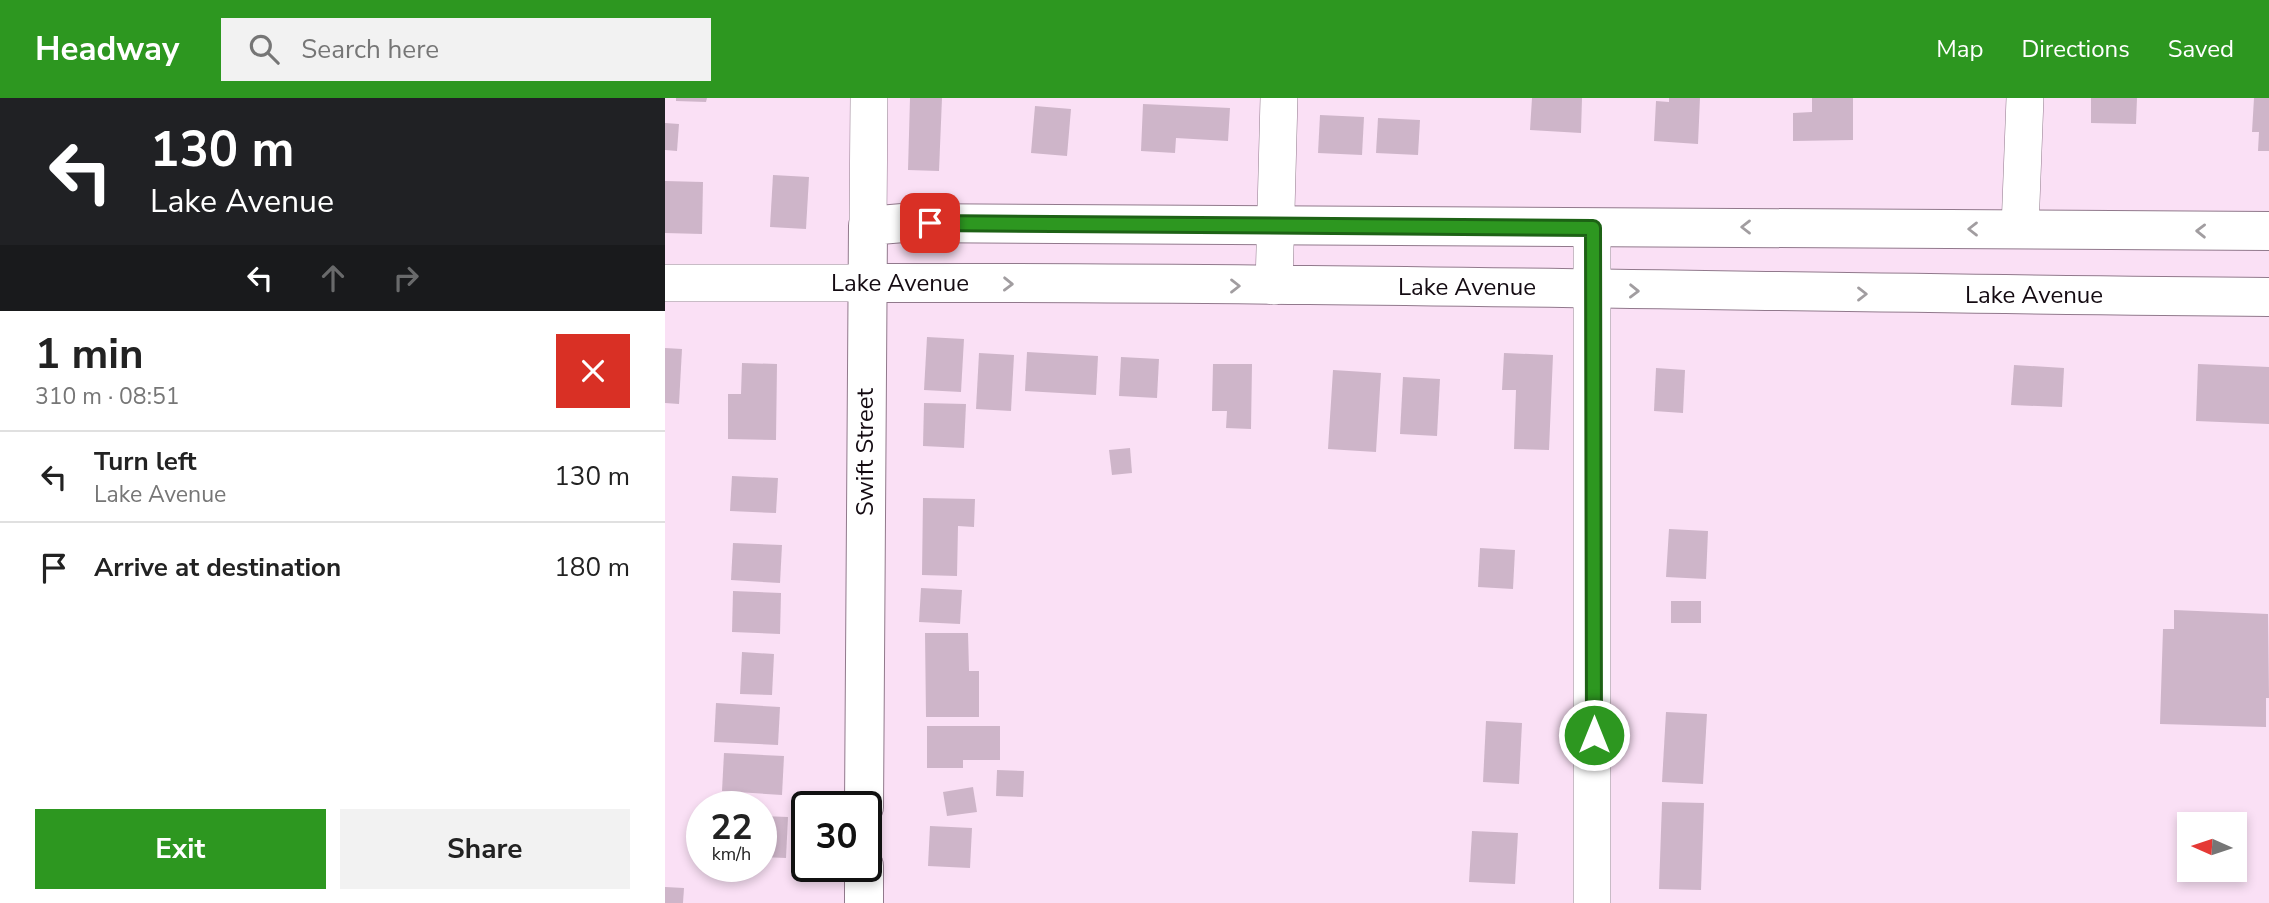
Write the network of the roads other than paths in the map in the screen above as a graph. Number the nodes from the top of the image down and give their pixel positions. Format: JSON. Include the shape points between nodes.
{"nodes":[{"id":1,"x":869,"y":98,"type":"edge"},
{"id":2,"x":1279,"y":98,"type":"edge"},
{"id":3,"x":2025,"y":98,"type":"edge"},
{"id":4,"x":1278,"y":225,"type":"junction"},
{"id":5,"x":868,"y":226,"type":"junction"},
{"id":6,"x":1593,"y":228,"type":"junction"},
{"id":7,"x":2020,"y":229,"type":"junction"},
{"id":8,"x":2269,"y":231,"type":"edge"},
{"id":9,"x":665,"y":284,"type":"edge"},
{"id":10,"x":866,"y":284,"type":"junction"},
{"id":11,"x":1273,"y":286,"type":"junction"},
{"id":12,"x":1593,"y":290,"type":"junction"},
{"id":13,"x":2269,"y":297,"type":"edge"},
{"id":14,"x":864,"y":791,"type":"edge"},
{"id":15,"x":864,"y":882,"type":"edge"},
{"id":16,"x":864,"y":903,"type":"edge"},
{"id":17,"x":1592,"y":903,"type":"edge"}],
"edges":[{"from":1,"to":5,"type":"street","name":"Swift Street"},
{"from":2,"to":4,"type":"street"},
{"from":3,"to":7,"type":"street"},
{"from":4,"to":5,"type":"main road"},
{"from":4,"to":6,"type":"main road"},
{"from":4,"to":11,"type":"street"},
{"from":5,"to":10,"type":"main road","name":"Swift Street"},
{"from":7,"to":6,"type":"main road","one_way":true},
{"from":6,"to":12,"type":"street"},
{"from":8,"to":7,"type":"main road","one_way":true},
{"from":9,"to":10,"type":"street","name":"Lake Avenue"},
{"from":10,"to":11,"type":"main road","name":"Lake Avenue","one_way":true},
{"from":10,"to":14,"type":"main road","name":"Swift Street"},
{"from":11,"to":12,"type":"main road","name":"Lake Avenue"},
{"from":12,"to":13,"type":"main road","name":"Lake Avenue","one_way":true},
{"from":12,"to":17,"type":"street"},
{"from":15,"to":16,"type":"main road"}]}
